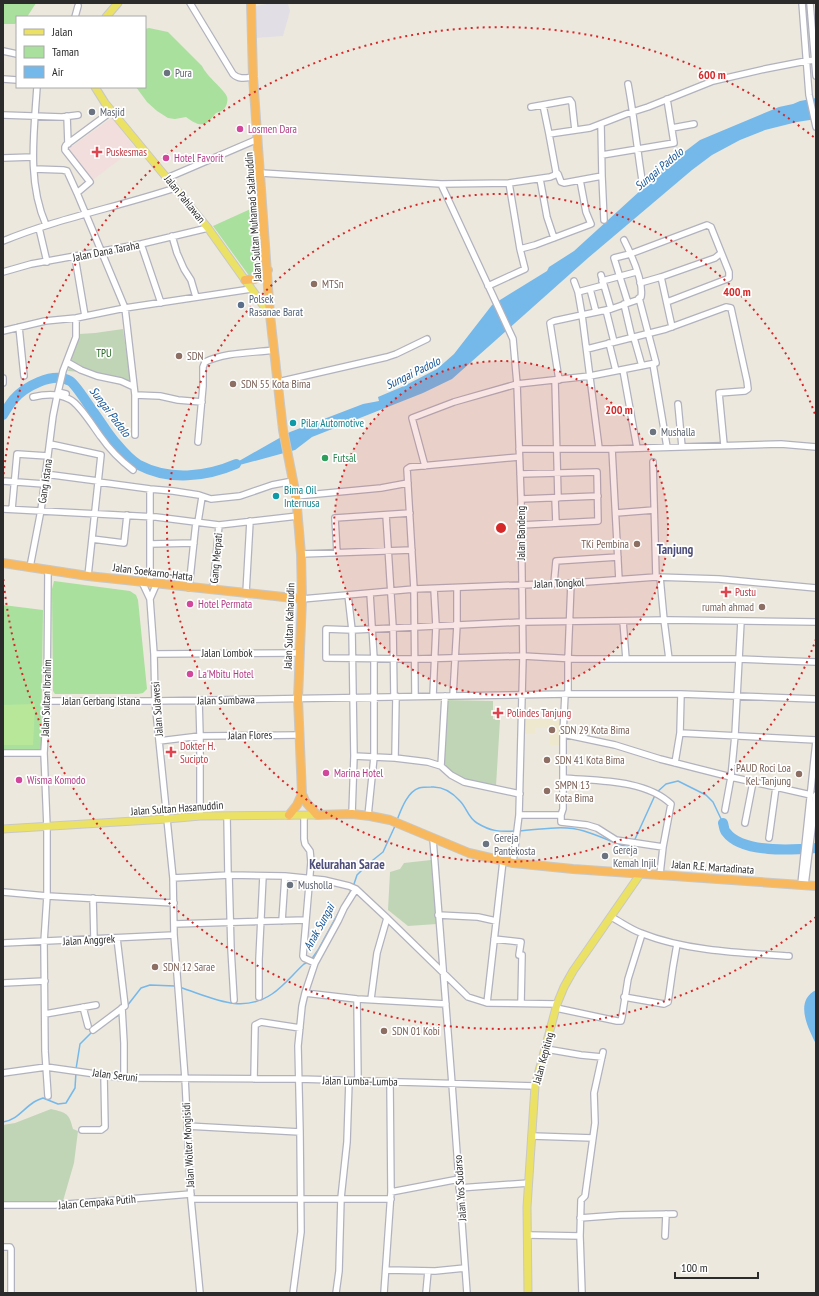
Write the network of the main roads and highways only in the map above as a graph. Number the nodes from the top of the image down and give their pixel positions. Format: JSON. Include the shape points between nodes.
{"nodes":[{"id":1,"x":118,"y":3,"type":"edge"},
{"id":2,"x":251,"y":3,"type":"edge"},
{"id":3,"x":107,"y":16,"type":"edge"},
{"id":4,"x":96,"y":88,"type":"edge"},
{"id":5,"x":268,"y":270,"type":"junction"},
{"id":6,"x":246,"y":280,"type":"junction"},
{"id":7,"x":270,"y":315,"type":"junction"},
{"id":8,"x":289,"y":460,"type":"joint"},
{"id":9,"x":3,"y":563,"type":"edge"},
{"id":10,"x":302,"y":599,"type":"junction"},
{"id":11,"x":302,"y":794,"type":"junction"},
{"id":12,"x":289,"y":815,"type":"junction"},
{"id":13,"x":317,"y":815,"type":"junction"},
{"id":14,"x":368,"y":816,"type":"joint"},
{"id":15,"x":3,"y":829,"type":"edge"},
{"id":16,"x":641,"y":873,"type":"junction"},
{"id":17,"x":816,"y":886,"type":"edge"},
{"id":18,"x":528,"y":1293,"type":"edge"}],
"edges":[{"from":1,"to":3,"type":"main road"},
{"from":2,"to":5,"type":"highway","name":"Jalan Sultan Muhamad Salahuddin","via":[[253,77]]},
{"from":4,"to":6,"type":"main road","name":"Jalan Pahlawan","via":[[208,228]]},
{"from":5,"to":6,"type":"highway"},
{"from":5,"to":7,"type":"highway","name":"Jalan Sultan Muhamad Salahuddin"},
{"from":6,"to":7,"type":"main road","name":"Jalan Pahlawan"},
{"from":7,"to":8,"type":"highway","name":"Jalan Sultan Muhamad Salahuddin","via":[[283,430]]},
{"from":8,"to":10,"type":"highway","name":"Jalan Sultan Kaharudin","via":[[298,516]]},
{"from":9,"to":10,"type":"highway","name":"Jalan Soekarno-Hatta","via":[[88,576]]},
{"from":10,"to":11,"type":"highway","name":"Jalan Sultan Kaharudin","via":[[298,699]]},
{"from":11,"to":12,"type":"highway"},
{"from":11,"to":13,"type":"highway"},
{"from":12,"to":13,"type":"main road","name":"Jalan Sultan Hasanuddin"},
{"from":12,"to":15,"type":"main road","name":"Jalan Sultan Hasanuddin","via":[[200,816]]},
{"from":13,"to":14,"type":"highway","name":"Jalan Sultan Hasanuddin"},
{"from":14,"to":16,"type":"highway","name":"Jalan R.E. Martadinata","via":[[400,823],[469,853],[502,861]]},
{"from":16,"to":17,"type":"highway","name":"Jalan R.E. Martadinata"},
{"from":16,"to":18,"type":"main road","name":"Jalan Kepiting","via":[[564,987],[535,1086],[527,1207]]}]}
